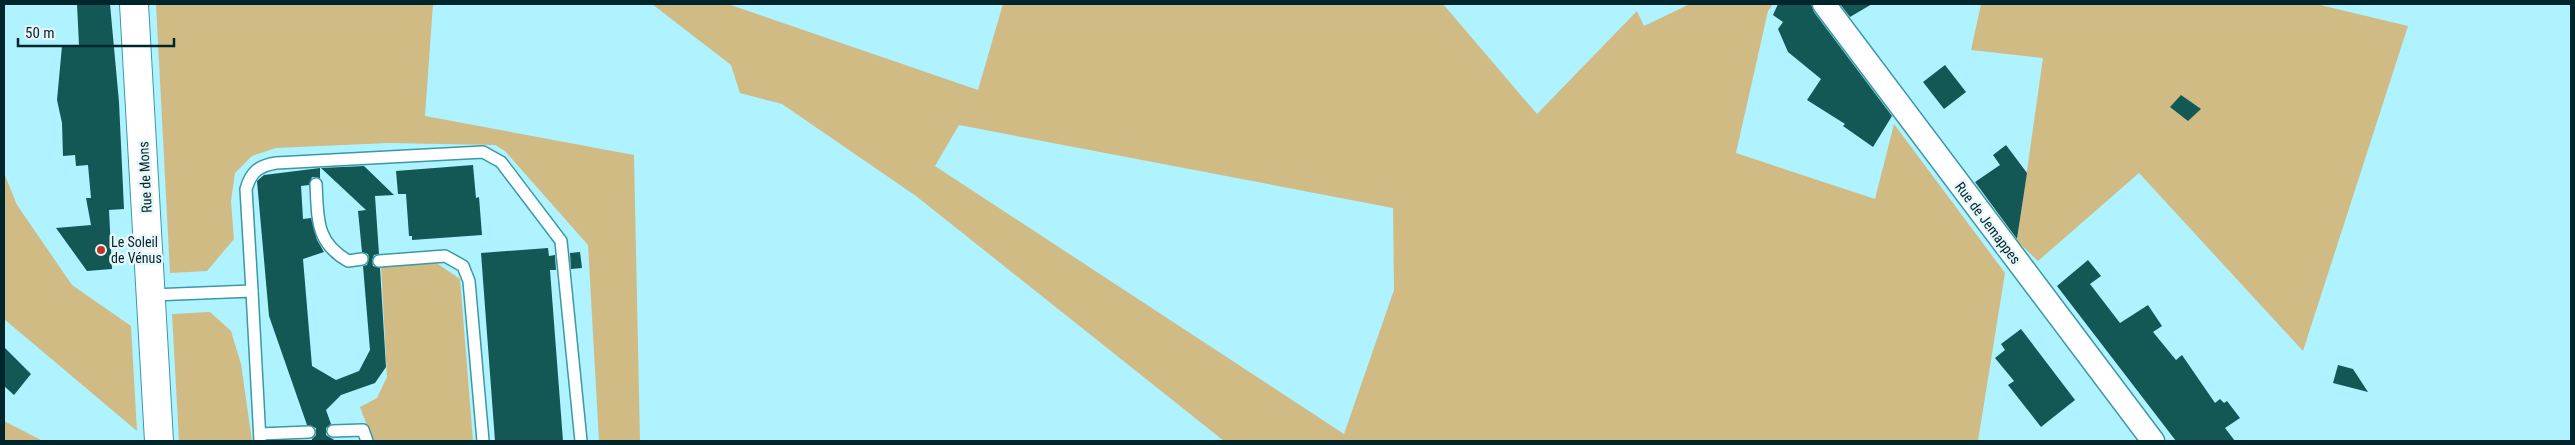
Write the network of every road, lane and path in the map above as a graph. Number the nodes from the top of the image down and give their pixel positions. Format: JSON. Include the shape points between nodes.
{"nodes":[{"id":1,"x":134,"y":4,"type":"edge"},
{"id":2,"x":1824,"y":4,"type":"edge"},
{"id":3,"x":316,"y":184,"type":"dead end"},
{"id":4,"x":362,"y":259,"type":"dead end"},
{"id":5,"x":379,"y":261,"type":"dead end"},
{"id":6,"x":252,"y":292,"type":"junction"},
{"id":7,"x":152,"y":295,"type":"junction"},
{"id":8,"x":333,"y":431,"type":"dead end"},
{"id":9,"x":309,"y":432,"type":"dead end"},
{"id":10,"x":260,"y":438,"type":"edge"},
{"id":11,"x":159,"y":441,"type":"edge"},
{"id":12,"x":367,"y":441,"type":"edge"},
{"id":13,"x":482,"y":441,"type":"edge"},
{"id":14,"x":581,"y":441,"type":"edge"},
{"id":15,"x":2152,"y":441,"type":"edge"}],
"edges":[{"from":1,"to":7,"type":"main road","name":"Rue de Mons"},
{"from":2,"to":15,"type":"street","name":"Rue de Jemappes"},
{"from":3,"to":4,"type":"lane","via":[[319,223],[325,240],[348,261]]},
{"from":5,"to":13,"type":"lane","via":[[445,256],[462,266],[469,281]]},
{"from":6,"to":7,"type":"lane"},
{"from":6,"to":10,"type":"lane"},
{"from":6,"to":14,"type":"lane","via":[[246,189],[250,176],[261,166],[483,152],[501,162],[561,240]]},
{"from":7,"to":11,"type":"main road","name":"Rue de Mons"},
{"from":8,"to":12,"type":"lane","via":[[362,430]]},
{"from":9,"to":10,"type":"lane"}]}
